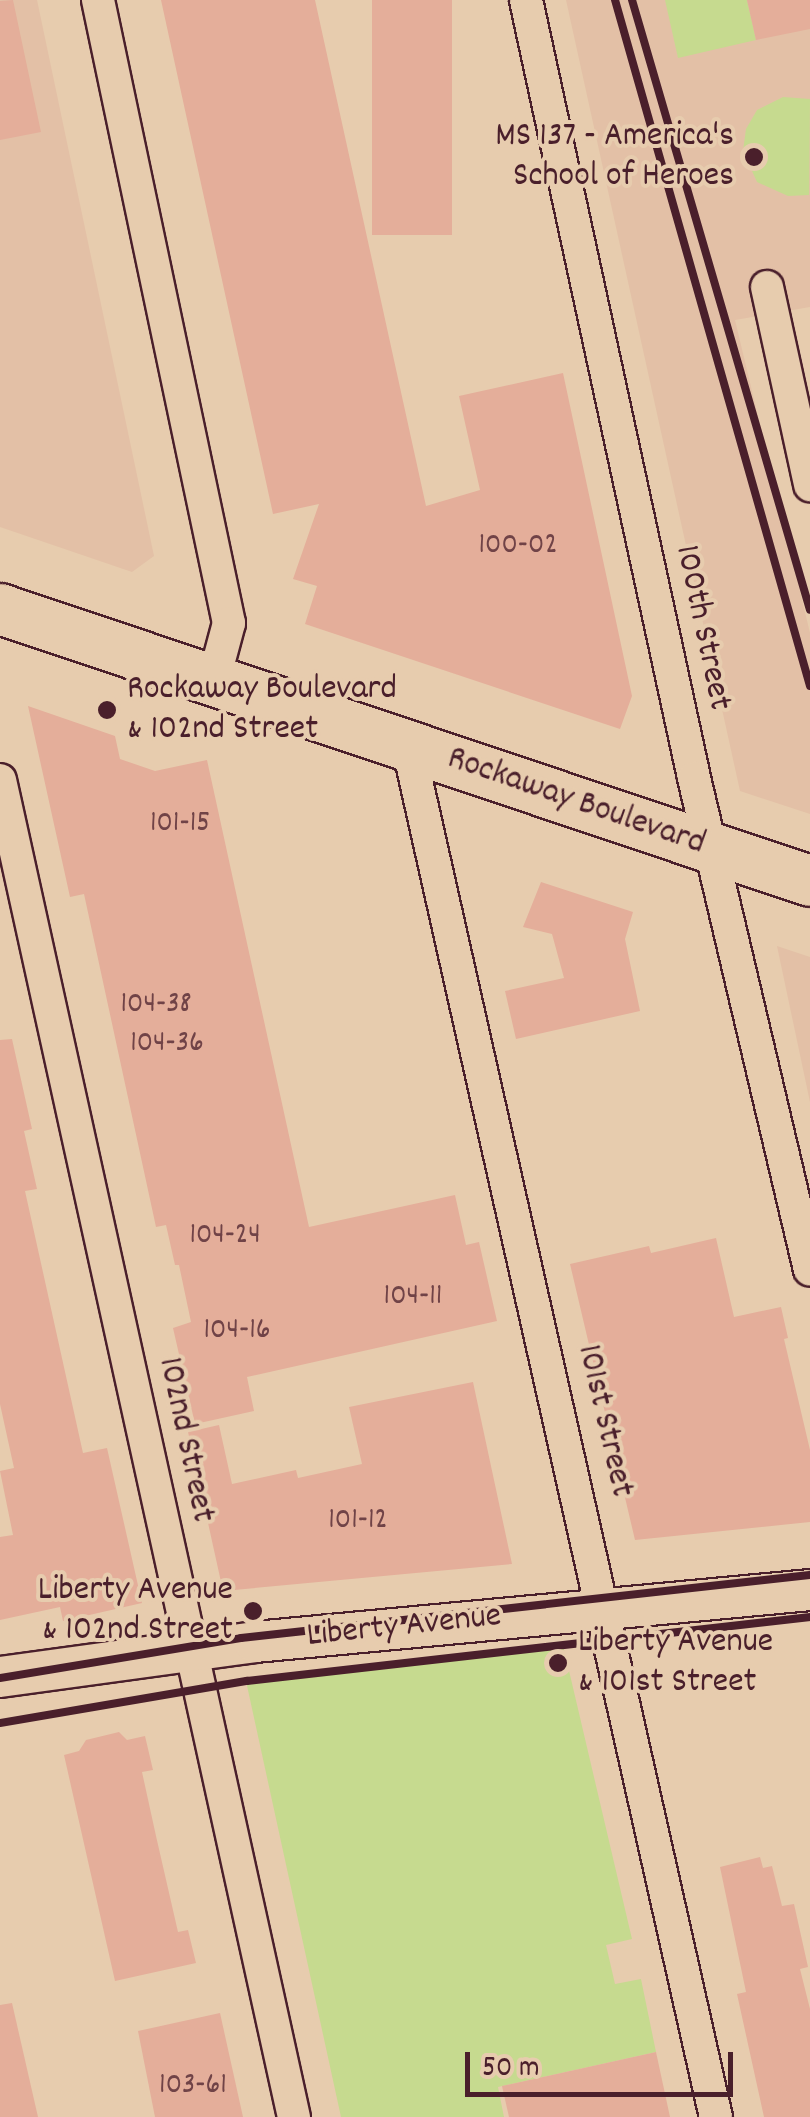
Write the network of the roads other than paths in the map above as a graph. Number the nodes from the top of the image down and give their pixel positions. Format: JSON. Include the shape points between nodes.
{"nodes":[{"id":1,"x":98,"y":0,"type":"edge"},
{"id":2,"x":526,"y":0,"type":"edge"},
{"id":3,"x":767,"y":287,"type":"dead end"},
{"id":4,"x":810,"y":484,"type":"edge"},
{"id":5,"x":0,"y":609,"type":"edge"},
{"id":6,"x":214,"y":680,"type":"junction"},
{"id":7,"x":408,"y":744,"type":"junction"},
{"id":8,"x":0,"y":780,"type":"edge"},
{"id":9,"x":710,"y":847,"type":"junction"},
{"id":10,"x":810,"y":881,"type":"edge"},
{"id":11,"x":810,"y":1270,"type":"edge"},
{"id":12,"x":810,"y":1590,"type":"edge"},
{"id":13,"x":605,"y":1606,"type":"junction"},
{"id":14,"x":190,"y":1649,"type":"junction"},
{"id":15,"x":0,"y":1677,"type":"edge"},
{"id":16,"x":294,"y":2117,"type":"edge"},
{"id":17,"x":716,"y":2117,"type":"edge"}],
"edges":[{"from":1,"to":6,"type":"street","via":[[230,623]]},
{"from":2,"to":9,"type":"street","name":"100th Street"},
{"from":3,"to":4,"type":"street"},
{"from":5,"to":6,"type":"main road","name":"Rockaway Boulevard"},
{"from":6,"to":7,"type":"main road","name":"Rockaway Boulevard"},
{"from":7,"to":9,"type":"main road","name":"Rockaway Boulevard"},
{"from":7,"to":13,"type":"street","name":"101st Street"},
{"from":8,"to":14,"type":"street","name":"102nd Street"},
{"from":9,"to":10,"type":"main road","name":"Rockaway Boulevard"},
{"from":9,"to":11,"type":"street","name":"100th Street"},
{"from":12,"to":13,"type":"street","name":"Liberty Avenue"},
{"from":13,"to":14,"type":"street","name":"Liberty Avenue"},
{"from":13,"to":17,"type":"street","name":"101st Street"},
{"from":14,"to":15,"type":"street","name":"Liberty Avenue"},
{"from":14,"to":16,"type":"street","name":"102nd Street"}]}
